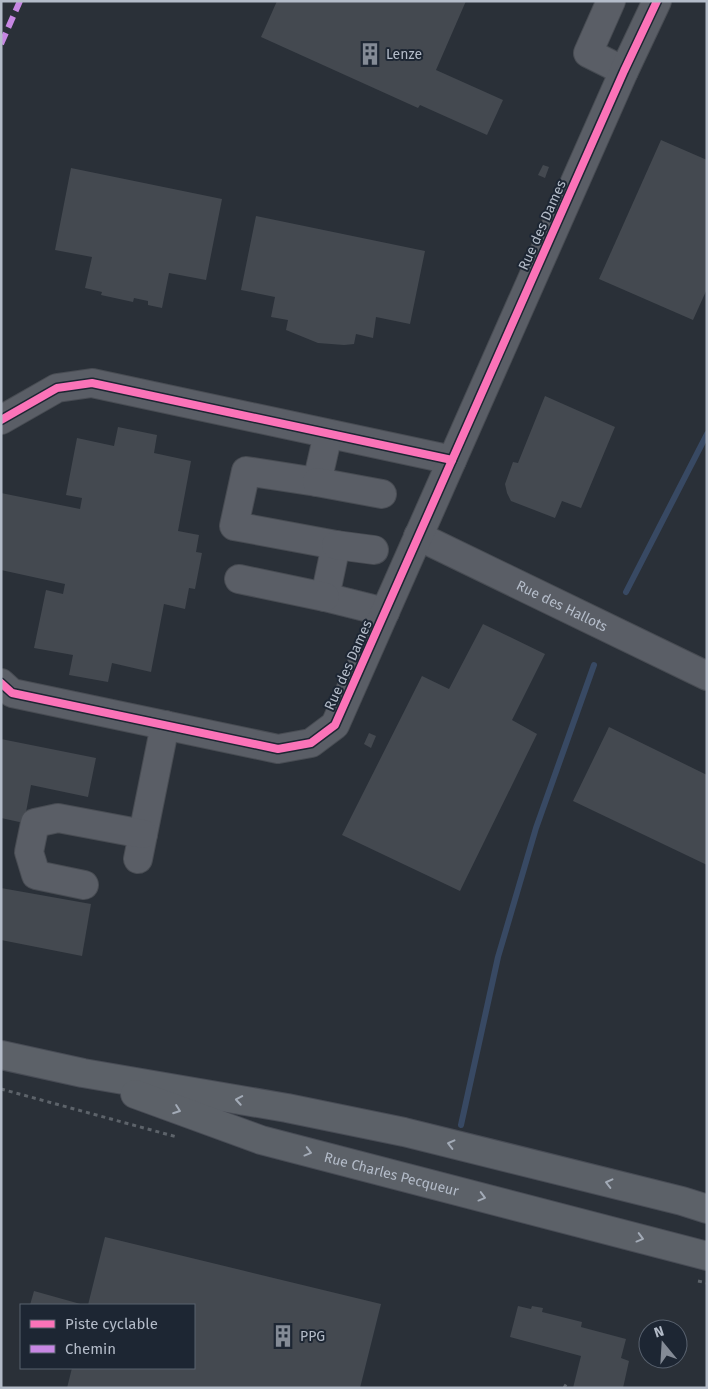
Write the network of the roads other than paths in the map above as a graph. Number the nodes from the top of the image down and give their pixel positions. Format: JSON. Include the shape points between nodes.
{"nodes":[{"id":1,"x":611,"y":1,"type":"edge"},
{"id":2,"x":657,"y":1,"type":"edge"},
{"id":3,"x":624,"y":71,"type":"junction"},
{"id":4,"x":1,"y":420,"type":"edge"},
{"id":5,"x":328,"y":434,"type":"junction"},
{"id":6,"x":452,"y":460,"type":"junction"},
{"id":7,"x":317,"y":482,"type":"junction"},
{"id":8,"x":382,"y":494,"type":"dead end"},
{"id":9,"x":418,"y":536,"type":"junction"},
{"id":10,"x":336,"y":545,"type":"junction"},
{"id":11,"x":374,"y":550,"type":"dead end"},
{"id":12,"x":239,"y":579,"type":"dead end"},
{"id":13,"x":325,"y":597,"type":"junction"},
{"id":14,"x":385,"y":612,"type":"junction"},
{"id":15,"x":707,"y":676,"type":"edge"},
{"id":16,"x":1,"y":683,"type":"edge"},
{"id":17,"x":165,"y":725,"type":"junction"},
{"id":18,"x":84,"y":885,"type":"dead end"},
{"id":19,"x":1,"y":1055,"type":"edge"},
{"id":20,"x":83,"y":1073,"type":"junction"},
{"id":21,"x":707,"y":1209,"type":"edge"},
{"id":22,"x":707,"y":1256,"type":"edge"}],
"edges":[{"from":1,"to":3,"type":"street","via":[[588,53]]},
{"from":2,"to":3,"type":"street","name":"Rue des Dames"},
{"from":3,"to":6,"type":"street","name":"Rue des Dames"},
{"from":4,"to":5,"type":"street","via":[[57,388],[92,383]]},
{"from":5,"to":6,"type":"street"},
{"from":5,"to":7,"type":"street"},
{"from":6,"to":9,"type":"street","name":"Rue des Dames"},
{"from":7,"to":8,"type":"street"},
{"from":7,"to":10,"type":"street","via":[[246,471],[234,526]]},
{"from":9,"to":14,"type":"street","name":"Rue des Dames"},
{"from":9,"to":15,"type":"street","name":"Rue des Hallots"},
{"from":10,"to":11,"type":"street"},
{"from":10,"to":13,"type":"street"},
{"from":12,"to":13,"type":"street"},
{"from":13,"to":14,"type":"street"},
{"from":14,"to":17,"type":"street","name":"Rue des Dames","via":[[335,725],[311,743],[278,748]]},
{"from":16,"to":17,"type":"street","name":"Rue des Dames","via":[[12,693]]},
{"from":17,"to":18,"type":"street","via":[[141,846],[58,818],[36,823],[29,852],[36,875]]},
{"from":19,"to":20,"type":"main road","name":"Rue Charles Pecqueur"},
{"from":21,"to":20,"type":"main road","name":"Rue Charles Pecqueur","one_way":true,"via":[[404,1132]]},
{"from":20,"to":22,"type":"main road","name":"Rue Charles Pecqueur","one_way":true,"via":[[261,1140]]}]}
